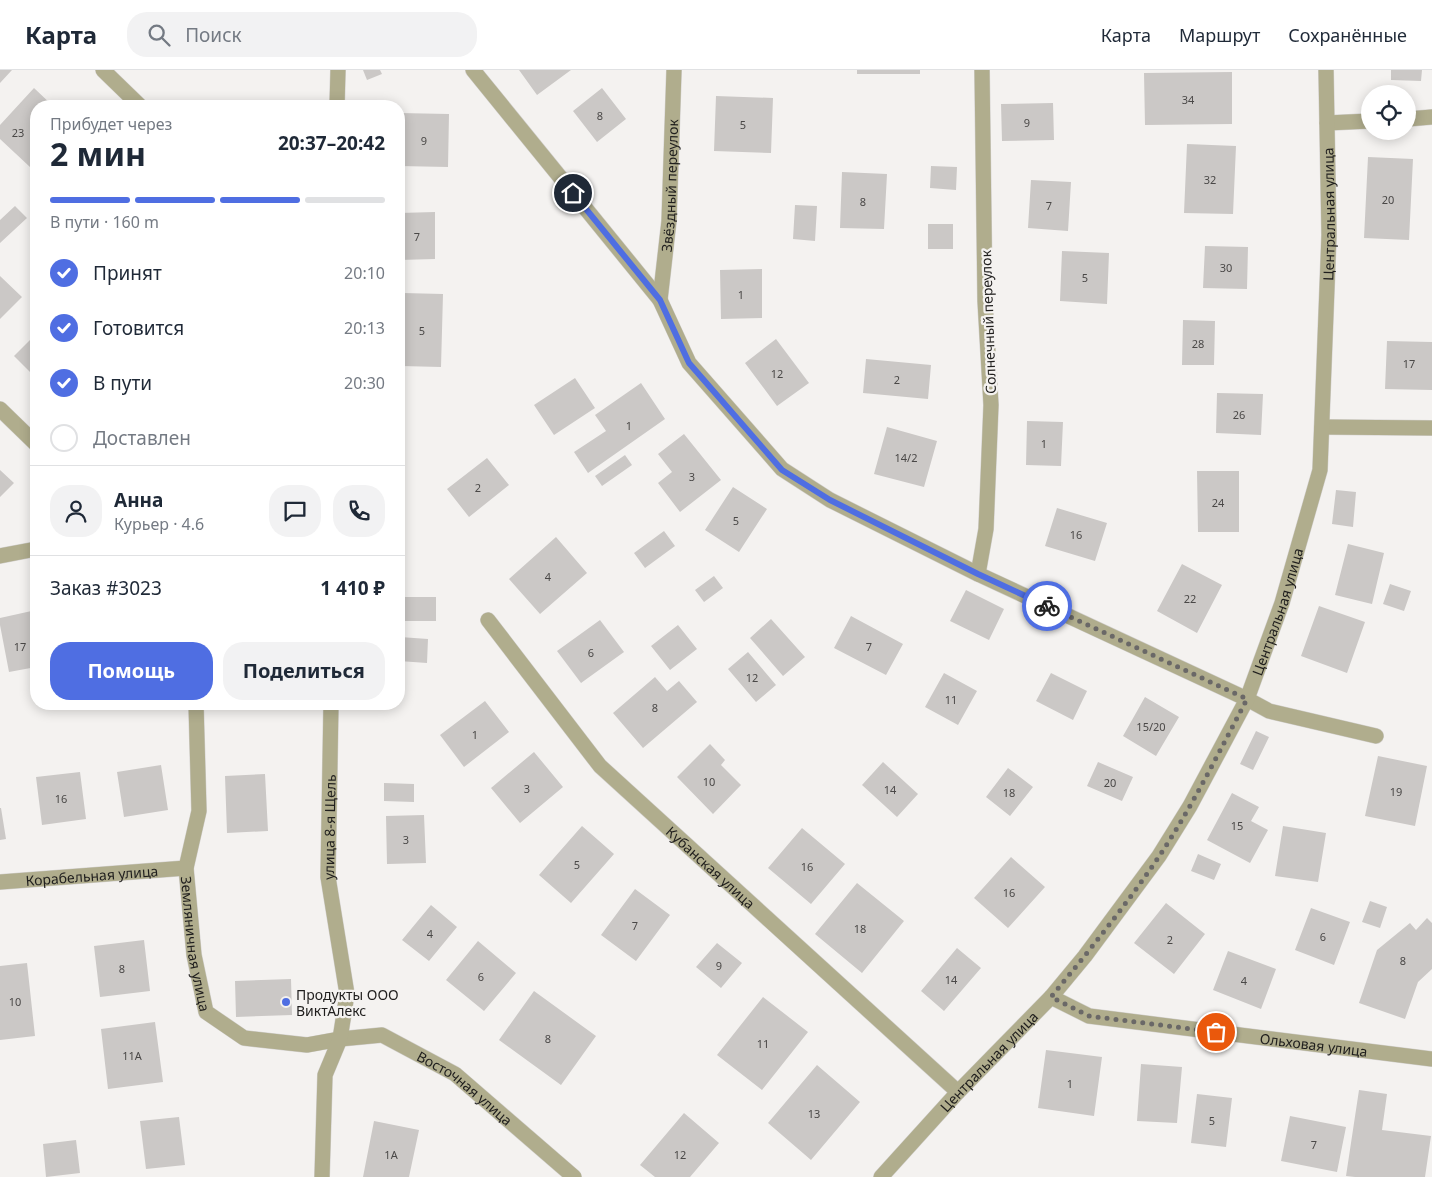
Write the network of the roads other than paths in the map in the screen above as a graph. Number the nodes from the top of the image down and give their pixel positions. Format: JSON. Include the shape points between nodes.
{"nodes":[{"id":1,"x":104,"y":70,"type":"edge"},
{"id":2,"x":338,"y":70,"type":"edge"},
{"id":3,"x":474,"y":70,"type":"edge"},
{"id":4,"x":674,"y":70,"type":"edge"},
{"id":5,"x":982,"y":70,"type":"edge"},
{"id":6,"x":1326,"y":70,"type":"edge"},
{"id":7,"x":134,"y":100,"type":"edge"},
{"id":8,"x":337,"y":100,"type":"edge"},
{"id":9,"x":1432,"y":117,"type":"edge"},
{"id":10,"x":1416,"y":118,"type":"edge"},
{"id":11,"x":1361,"y":121,"type":"edge"},
{"id":12,"x":1327,"y":123,"type":"junction"},
{"id":13,"x":660,"y":300,"type":"junction"},
{"id":14,"x":0,"y":409,"type":"edge"},
{"id":15,"x":1322,"y":427,"type":"junction"},
{"id":16,"x":1432,"y":428,"type":"edge"},
{"id":17,"x":30,"y":438,"type":"edge"},
{"id":18,"x":30,"y":550,"type":"edge"},
{"id":19,"x":0,"y":556,"type":"edge"},
{"id":20,"x":978,"y":574,"type":"junction"},
{"id":21,"x":488,"y":620,"type":"dead end"},
{"id":22,"x":1247,"y":699,"type":"junction"},
{"id":23,"x":196,"y":710,"type":"edge"},
{"id":24,"x":330,"y":710,"type":"edge"},
{"id":25,"x":1376,"y":736,"type":"dead end"},
{"id":26,"x":186,"y":868,"type":"junction"},
{"id":27,"x":0,"y":882,"type":"edge"},
{"id":28,"x":1051,"y":997,"type":"junction"},
{"id":29,"x":340,"y":1039,"type":"junction"},
{"id":30,"x":1432,"y":1059,"type":"edge"},
{"id":31,"x":958,"y":1092,"type":"junction"},
{"id":32,"x":322,"y":1177,"type":"edge"},
{"id":33,"x":574,"y":1177,"type":"edge"},
{"id":34,"x":881,"y":1177,"type":"edge"}],
"edges":[{"from":1,"to":7,"type":"street"},
{"from":2,"to":8,"type":"street"},
{"from":3,"to":13,"type":"street"},
{"from":4,"to":13,"type":"street","name":"Звёздный переулок","via":[[669,221]]},
{"from":5,"to":20,"type":"street","name":"Солнечный переулок","via":[[985,301],[991,405],[986,529]]},
{"from":6,"to":12,"type":"street","name":"Центральная улица"},
{"from":9,"to":10,"type":"street"},
{"from":11,"to":12,"type":"street"},
{"from":12,"to":15,"type":"street","name":"Центральная улица","via":[[1329,235]]},
{"from":13,"to":20,"type":"street","via":[[689,363],[782,470],[830,500]]},
{"from":14,"to":17,"type":"street"},
{"from":15,"to":16,"type":"street"},
{"from":15,"to":22,"type":"street","name":"Центральная улица","via":[[1320,470],[1282,603]]},
{"from":18,"to":19,"type":"street"},
{"from":20,"to":22,"type":"street"},
{"from":21,"to":31,"type":"street","name":"Кубанская улица","via":[[600,766]]},
{"from":22,"to":25,"type":"street","via":[[1269,712]]},
{"from":22,"to":28,"type":"street","name":"Центральная улица","via":[[1190,806],[1159,856]]},
{"from":23,"to":26,"type":"street","name":"Земляничная улица","via":[[198,811]]},
{"from":24,"to":29,"type":"street","name":"улица 8-я Щель","via":[[328,877],[347,994]]},
{"from":26,"to":27,"type":"street","name":"Корабельная улица"},
{"from":26,"to":29,"type":"street","name":"Земляничная улица","via":[[194,955],[206,1012],[244,1038],[307,1045]]},
{"from":28,"to":30,"type":"street","name":"Ольховая улица","via":[[1089,1016]]},
{"from":28,"to":31,"type":"street","name":"Центральная улица"},
{"from":29,"to":32,"type":"street","name":"улица 8-я Щель","via":[[325,1075]]},
{"from":29,"to":33,"type":"street","name":"Восточная улица","via":[[382,1034],[455,1074]]},
{"from":31,"to":34,"type":"street","name":"Центральная улица"}]}
